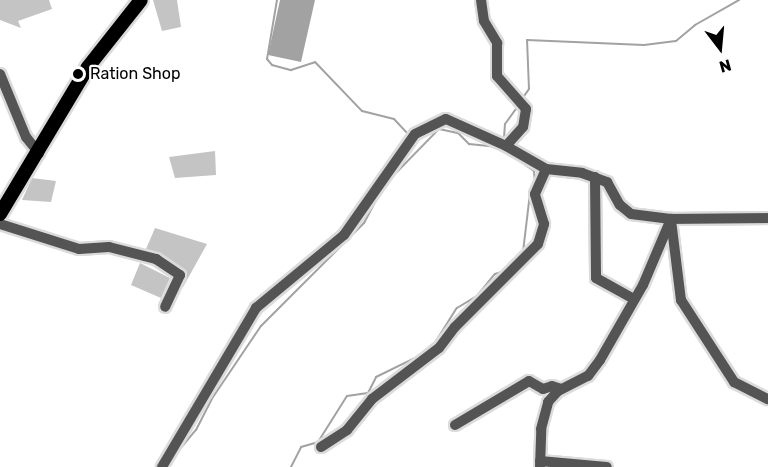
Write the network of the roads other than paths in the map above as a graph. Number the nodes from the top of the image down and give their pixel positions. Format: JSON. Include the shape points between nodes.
{"nodes":[{"id":1,"x":141,"y":0,"type":"edge"},
{"id":2,"x":481,"y":0,"type":"edge"},
{"id":3,"x":0,"y":74,"type":"edge"},
{"id":4,"x":506,"y":146,"type":"junction"},
{"id":5,"x":39,"y":153,"type":"junction"},
{"id":6,"x":546,"y":169,"type":"junction"},
{"id":7,"x":595,"y":177,"type":"junction"},
{"id":8,"x":0,"y":214,"type":"edge"},
{"id":9,"x":768,"y":218,"type":"edge"},
{"id":10,"x":671,"y":219,"type":"junction"},
{"id":11,"x":0,"y":224,"type":"edge"},
{"id":12,"x":634,"y":299,"type":"junction"},
{"id":13,"x":165,"y":307,"type":"dead end"},
{"id":14,"x":561,"y":389,"type":"junction"},
{"id":15,"x":768,"y":399,"type":"edge"},
{"id":16,"x":455,"y":425,"type":"dead end"},
{"id":17,"x":321,"y":447,"type":"dead end"},
{"id":18,"x":540,"y":464,"type":"edge"},
{"id":19,"x":162,"y":467,"type":"edge"},
{"id":20,"x":607,"y":467,"type":"edge"}],
"edges":[{"from":1,"to":5,"type":"main road","via":[[88,67]]},
{"from":2,"to":4,"type":"street","via":[[484,21],[497,43],[497,76],[526,109],[523,127]]},
{"from":3,"to":5,"type":"street","via":[[26,137]]},
{"from":4,"to":6,"type":"street"},
{"from":4,"to":19,"type":"street","via":[[446,119],[416,134],[344,235],[256,308]]},
{"from":5,"to":8,"type":"main road"},
{"from":6,"to":7,"type":"street"},
{"from":6,"to":17,"type":"street","via":[[535,194],[544,224],[538,244],[519,268],[454,327],[439,348],[372,399],[347,430]]},
{"from":7,"to":10,"type":"street","via":[[607,182],[631,214]]},
{"from":7,"to":12,"type":"street","via":[[596,278]]},
{"from":9,"to":10,"type":"street"},
{"from":10,"to":12,"type":"street"},
{"from":10,"to":15,"type":"street","via":[[681,300],[734,382]]},
{"from":11,"to":13,"type":"street","via":[[79,249],[109,247],[156,259],[180,274]]},
{"from":12,"to":14,"type":"street","via":[[588,376]]},
{"from":14,"to":16,"type":"street","via":[[543,389],[529,381]]},
{"from":14,"to":18,"type":"street","via":[[542,415]]},
{"from":18,"to":20,"type":"street"}]}
